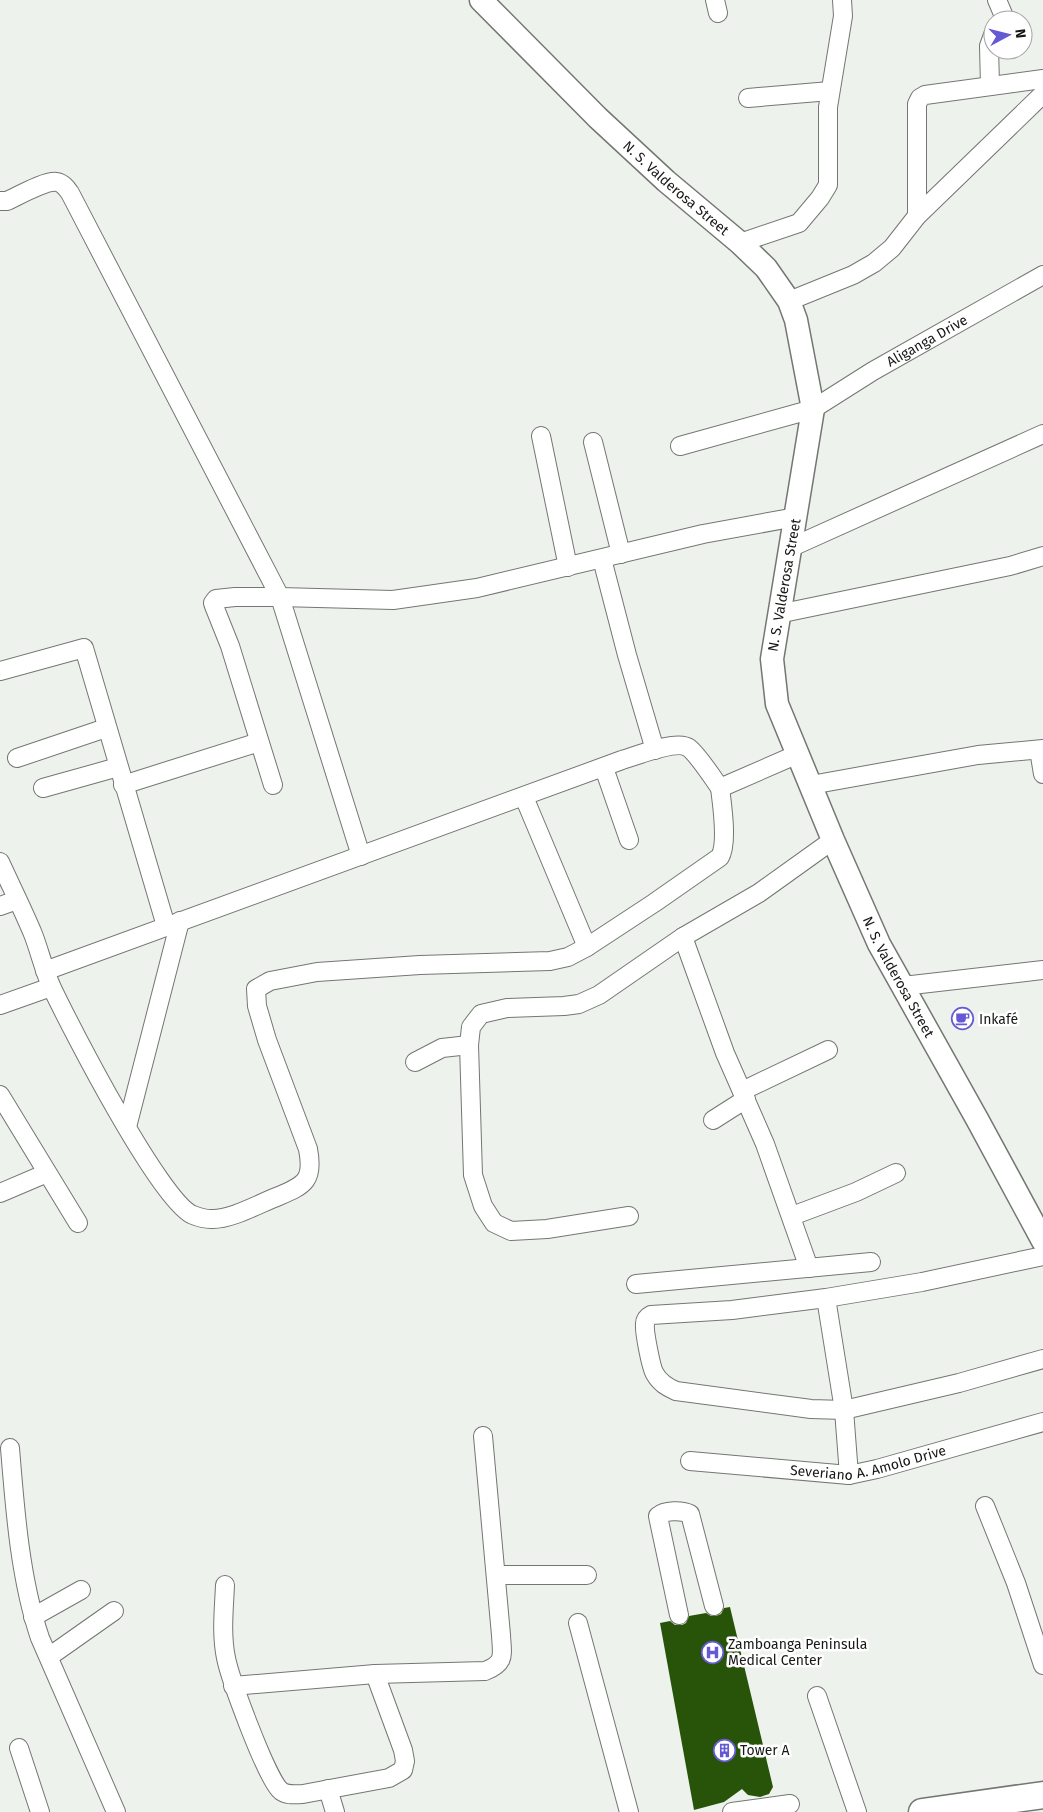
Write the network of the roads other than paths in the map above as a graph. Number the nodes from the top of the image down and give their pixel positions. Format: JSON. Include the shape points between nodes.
{"nodes":[{"id":1,"x":481,"y":0,"type":"edge"},
{"id":2,"x":842,"y":0,"type":"edge"},
{"id":3,"x":989,"y":60,"type":"edge"},
{"id":4,"x":1043,"y":79,"type":"edge"},
{"id":5,"x":990,"y":86,"type":"junction"},
{"id":6,"x":830,"y":91,"type":"junction"},
{"id":7,"x":1043,"y":94,"type":"edge"},
{"id":8,"x":748,"y":98,"type":"dead end"},
{"id":9,"x":0,"y":201,"type":"edge"},
{"id":10,"x":917,"y":216,"type":"junction"},
{"id":11,"x":740,"y":243,"type":"junction"},
{"id":12,"x":1043,"y":275,"type":"edge"},
{"id":13,"x":789,"y":301,"type":"junction"},
{"id":14,"x":813,"y":409,"type":"junction"},
{"id":15,"x":1043,"y":434,"type":"edge"},
{"id":16,"x":541,"y":436,"type":"dead end"},
{"id":17,"x":593,"y":442,"type":"dead end"},
{"id":18,"x":680,"y":446,"type":"dead end"},
{"id":19,"x":796,"y":517,"type":"junction"},
{"id":20,"x":792,"y":547,"type":"junction"},
{"id":21,"x":621,"y":554,"type":"junction"},
{"id":22,"x":1043,"y":556,"type":"edge"},
{"id":23,"x":602,"y":559,"type":"junction"},
{"id":24,"x":568,"y":567,"type":"junction"},
{"id":25,"x":280,"y":597,"type":"junction"},
{"id":26,"x":778,"y":614,"type":"junction"},
{"id":27,"x":0,"y":671,"type":"edge"},
{"id":28,"x":106,"y":728,"type":"junction"},
{"id":29,"x":259,"y":742,"type":"junction"},
{"id":30,"x":1041,"y":749,"type":"edge"},
{"id":31,"x":655,"y":750,"type":"junction"},
{"id":32,"x":798,"y":754,"type":"junction"},
{"id":33,"x":17,"y":758,"type":"dead end"},
{"id":34,"x":118,"y":767,"type":"junction"},
{"id":35,"x":604,"y":768,"type":"junction"},
{"id":36,"x":1043,"y":774,"type":"edge"},
{"id":37,"x":123,"y":785,"type":"junction"},
{"id":38,"x":273,"y":785,"type":"dead end"},
{"id":39,"x":810,"y":785,"type":"junction"},
{"id":40,"x":43,"y":788,"type":"dead end"},
{"id":41,"x":720,"y":788,"type":"junction"},
{"id":42,"x":524,"y":797,"type":"junction"},
{"id":43,"x":629,"y":840,"type":"dead end"},
{"id":44,"x":833,"y":840,"type":"junction"},
{"id":45,"x":360,"y":856,"type":"junction"},
{"id":46,"x":0,"y":862,"type":"edge"},
{"id":47,"x":17,"y":900,"type":"junction"},
{"id":48,"x":0,"y":906,"type":"edge"},
{"id":49,"x":173,"y":924,"type":"junction"},
{"id":50,"x":683,"y":937,"type":"junction"},
{"id":51,"x":586,"y":947,"type":"junction"},
{"id":52,"x":1043,"y":970,"type":"edge"},
{"id":53,"x":48,"y":979,"type":"junction"},
{"id":54,"x":902,"y":986,"type":"junction"},
{"id":55,"x":0,"y":1005,"type":"edge"},
{"id":56,"x":469,"y":1044,"type":"junction"},
{"id":57,"x":828,"y":1050,"type":"dead end"},
{"id":58,"x":414,"y":1062,"type":"dead end"},
{"id":59,"x":744,"y":1095,"type":"junction"},
{"id":60,"x":1,"y":1099,"type":"edge"},
{"id":61,"x":713,"y":1120,"type":"dead end"},
{"id":62,"x":127,"y":1127,"type":"junction"},
{"id":63,"x":47,"y":1172,"type":"junction"},
{"id":64,"x":896,"y":1172,"type":"dead end"},
{"id":65,"x":0,"y":1194,"type":"edge"},
{"id":66,"x":629,"y":1216,"type":"dead end"},
{"id":67,"x":792,"y":1216,"type":"junction"},
{"id":68,"x":78,"y":1223,"type":"dead end"},
{"id":69,"x":1043,"y":1241,"type":"edge"},
{"id":70,"x":1043,"y":1256,"type":"edge"},
{"id":71,"x":871,"y":1262,"type":"dead end"},
{"id":72,"x":809,"y":1268,"type":"junction"},
{"id":73,"x":636,"y":1284,"type":"dead end"},
{"id":74,"x":826,"y":1298,"type":"junction"},
{"id":75,"x":1043,"y":1359,"type":"edge"},
{"id":76,"x":844,"y":1410,"type":"junction"},
{"id":77,"x":1043,"y":1422,"type":"edge"},
{"id":78,"x":483,"y":1436,"type":"dead end"},
{"id":79,"x":10,"y":1448,"type":"dead end"},
{"id":80,"x":690,"y":1460,"type":"dead end"},
{"id":81,"x":849,"y":1475,"type":"junction"},
{"id":82,"x":985,"y":1506,"type":"dead end"},
{"id":83,"x":496,"y":1575,"type":"junction"},
{"id":84,"x":587,"y":1575,"type":"dead end"},
{"id":85,"x":225,"y":1585,"type":"dead end"},
{"id":86,"x":81,"y":1590,"type":"dead end"},
{"id":87,"x":714,"y":1606,"type":"dead end"},
{"id":88,"x":114,"y":1611,"type":"dead end"},
{"id":89,"x":679,"y":1615,"type":"dead end"},
{"id":90,"x":33,"y":1617,"type":"junction"},
{"id":91,"x":578,"y":1623,"type":"dead end"},
{"id":92,"x":50,"y":1656,"type":"junction"},
{"id":93,"x":1043,"y":1664,"type":"edge"},
{"id":94,"x":375,"y":1674,"type":"junction"},
{"id":95,"x":233,"y":1686,"type":"junction"},
{"id":96,"x":817,"y":1696,"type":"dead end"},
{"id":97,"x":19,"y":1748,"type":"dead end"},
{"id":98,"x":328,"y":1789,"type":"junction"},
{"id":99,"x":1043,"y":1795,"type":"edge"},
{"id":100,"x":790,"y":1804,"type":"dead end"},
{"id":101,"x":1006,"y":1806,"type":"edge"},
{"id":102,"x":955,"y":1809,"type":"edge"},
{"id":103,"x":40,"y":1812,"type":"edge"},
{"id":104,"x":116,"y":1812,"type":"edge"},
{"id":105,"x":335,"y":1812,"type":"edge"},
{"id":106,"x":629,"y":1812,"type":"edge"},
{"id":107,"x":737,"y":1812,"type":"edge"},
{"id":108,"x":857,"y":1812,"type":"edge"},
{"id":109,"x":922,"y":1812,"type":"edge"}],
"edges":[{"from":1,"to":11,"type":"main road","name":"N. S. Valderosa Street","via":[[598,118]]},
{"from":2,"to":6,"type":"street","via":[[843,16]]},
{"from":3,"to":5,"type":"street"},
{"from":4,"to":5,"type":"street"},
{"from":5,"to":10,"type":"street","via":[[920,98],[917,104]]},
{"from":6,"to":8,"type":"street"},
{"from":6,"to":11,"type":"street","via":[[828,185],[798,223]]},
{"from":7,"to":10,"type":"street"},
{"from":9,"to":25,"type":"street","via":[[58,182],[70,193]]},
{"from":10,"to":13,"type":"street","via":[[892,248],[874,264]]},
{"from":11,"to":13,"type":"main road","name":"N. S. Valderosa Street","via":[[766,268]]},
{"from":12,"to":14,"type":"street","name":"Aliganga Drive","via":[[873,371]]},
{"from":13,"to":14,"type":"main road","name":"N. S. Valderosa Street","via":[[796,320]]},
{"from":14,"to":18,"type":"street","name":"Aliganga Drive"},
{"from":14,"to":19,"type":"main road","name":"N. S. Valderosa Street"},
{"from":15,"to":20,"type":"street"},
{"from":16,"to":24,"type":"street"},
{"from":17,"to":21,"type":"street"},
{"from":19,"to":20,"type":"main road","name":"N. S. Valderosa Street"},
{"from":19,"to":21,"type":"street","via":[[703,534]]},
{"from":20,"to":26,"type":"main road","name":"N. S. Valderosa Street"},
{"from":21,"to":23,"type":"street"},
{"from":22,"to":26,"type":"street","via":[[1010,566]]},
{"from":23,"to":24,"type":"street"},
{"from":23,"to":31,"type":"street"},
{"from":24,"to":25,"type":"street","via":[[477,588],[393,600]]},
{"from":25,"to":29,"type":"street","via":[[234,596],[216,599],[213,603],[230,646]]},
{"from":25,"to":45,"type":"street"},
{"from":26,"to":32,"type":"main road","name":"N. S. Valderosa Street","via":[[772,659],[777,704]]},
{"from":27,"to":28,"type":"street","via":[[84,648]]},
{"from":28,"to":33,"type":"street"},
{"from":28,"to":34,"type":"street"},
{"from":29,"to":37,"type":"street"},
{"from":29,"to":38,"type":"street"},
{"from":30,"to":36,"type":"street"},
{"from":30,"to":39,"type":"street","via":[[978,755]]},
{"from":31,"to":35,"type":"street"},
{"from":31,"to":41,"type":"street","via":[[677,745],[690,749]]},
{"from":32,"to":39,"type":"main road","name":"N. S. Valderosa Street"},
{"from":32,"to":41,"type":"street"},
{"from":34,"to":37,"type":"street"},
{"from":34,"to":40,"type":"street"},
{"from":35,"to":42,"type":"street"},
{"from":35,"to":43,"type":"street"},
{"from":37,"to":49,"type":"street"},
{"from":39,"to":44,"type":"main road","name":"N. S. Valderosa Street"},
{"from":41,"to":51,"type":"street","via":[[724,820],[720,857]]},
{"from":42,"to":45,"type":"street"},
{"from":42,"to":51,"type":"street"},
{"from":44,"to":50,"type":"street","via":[[759,893]]},
{"from":44,"to":54,"type":"main road","name":"N. S. Valderosa Street","via":[[879,944]]},
{"from":45,"to":49,"type":"street"},
{"from":46,"to":47,"type":"street"},
{"from":47,"to":48,"type":"street"},
{"from":47,"to":53,"type":"street"},
{"from":49,"to":53,"type":"street"},
{"from":49,"to":62,"type":"street"},
{"from":50,"to":56,"type":"street","via":[[588,1001],[564,1006],[507,1008],[481,1014],[471,1027]]},
{"from":50,"to":59,"type":"street","via":[[725,1053]]},
{"from":51,"to":62,"type":"street","via":[[568,957],[550,961],[317,972],[270,981],[256,989],[257,1006],[267,1040],[308,1149],[310,1175],[295,1189],[228,1216],[210,1220],[191,1214],[180,1206]]},
{"from":52,"to":54,"type":"street"},
{"from":53,"to":55,"type":"street"},
{"from":53,"to":62,"type":"street"},
{"from":54,"to":69,"type":"main road","name":"N. S. Valderosa Street"},
{"from":56,"to":58,"type":"street","via":[[442,1048]]},
{"from":56,"to":66,"type":"street","via":[[473,1175],[483,1206],[494,1223],[512,1231],[538,1230]]},
{"from":57,"to":59,"type":"street"},
{"from":59,"to":61,"type":"street"},
{"from":59,"to":67,"type":"street"},
{"from":60,"to":63,"type":"street"},
{"from":63,"to":65,"type":"street"},
{"from":63,"to":68,"type":"street"},
{"from":64,"to":67,"type":"street","via":[[856,1192]]},
{"from":67,"to":72,"type":"street"},
{"from":70,"to":74,"type":"street","via":[[922,1282]]},
{"from":71,"to":72,"type":"street"},
{"from":72,"to":73,"type":"street"},
{"from":74,"to":76,"type":"street"},
{"from":74,"to":76,"type":"street","via":[[732,1310],[651,1315],[644,1330],[654,1374],[664,1386],[676,1391],[811,1409]]},
{"from":75,"to":76,"type":"street"},
{"from":76,"to":81,"type":"street"},
{"from":77,"to":81,"type":"street","name":"Severiano A. Amolo Drive"},
{"from":78,"to":83,"type":"street"},
{"from":79,"to":90,"type":"street","via":[[15,1510]]},
{"from":80,"to":81,"type":"street","name":"Severiano A. Amolo Drive"},
{"from":82,"to":93,"type":"street","via":[[1016,1583]]},
{"from":83,"to":84,"type":"street"},
{"from":83,"to":94,"type":"street","via":[[502,1655],[495,1667],[485,1671]]},
{"from":85,"to":95,"type":"street","via":[[225,1656]]},
{"from":86,"to":90,"type":"street"},
{"from":87,"to":89,"type":"street","via":[[690,1514],[685,1511],[662,1513],[658,1521]]},
{"from":88,"to":92,"type":"street"},
{"from":90,"to":92,"type":"street"},
{"from":91,"to":106,"type":"street"},
{"from":92,"to":104,"type":"street"},
{"from":94,"to":95,"type":"street"},
{"from":94,"to":98,"type":"street","via":[[403,1750],[403,1770],[389,1778]]},
{"from":95,"to":98,"type":"street","via":[[264,1762],[281,1791],[291,1795]]},
{"from":96,"to":108,"type":"street"},
{"from":97,"to":103,"type":"street"},
{"from":98,"to":105,"type":"street"},
{"from":99,"to":101,"type":"highway"},
{"from":100,"to":107,"type":"street"},
{"from":101,"to":102,"type":"highway"},
{"from":102,"to":109,"type":"highway"}]}
